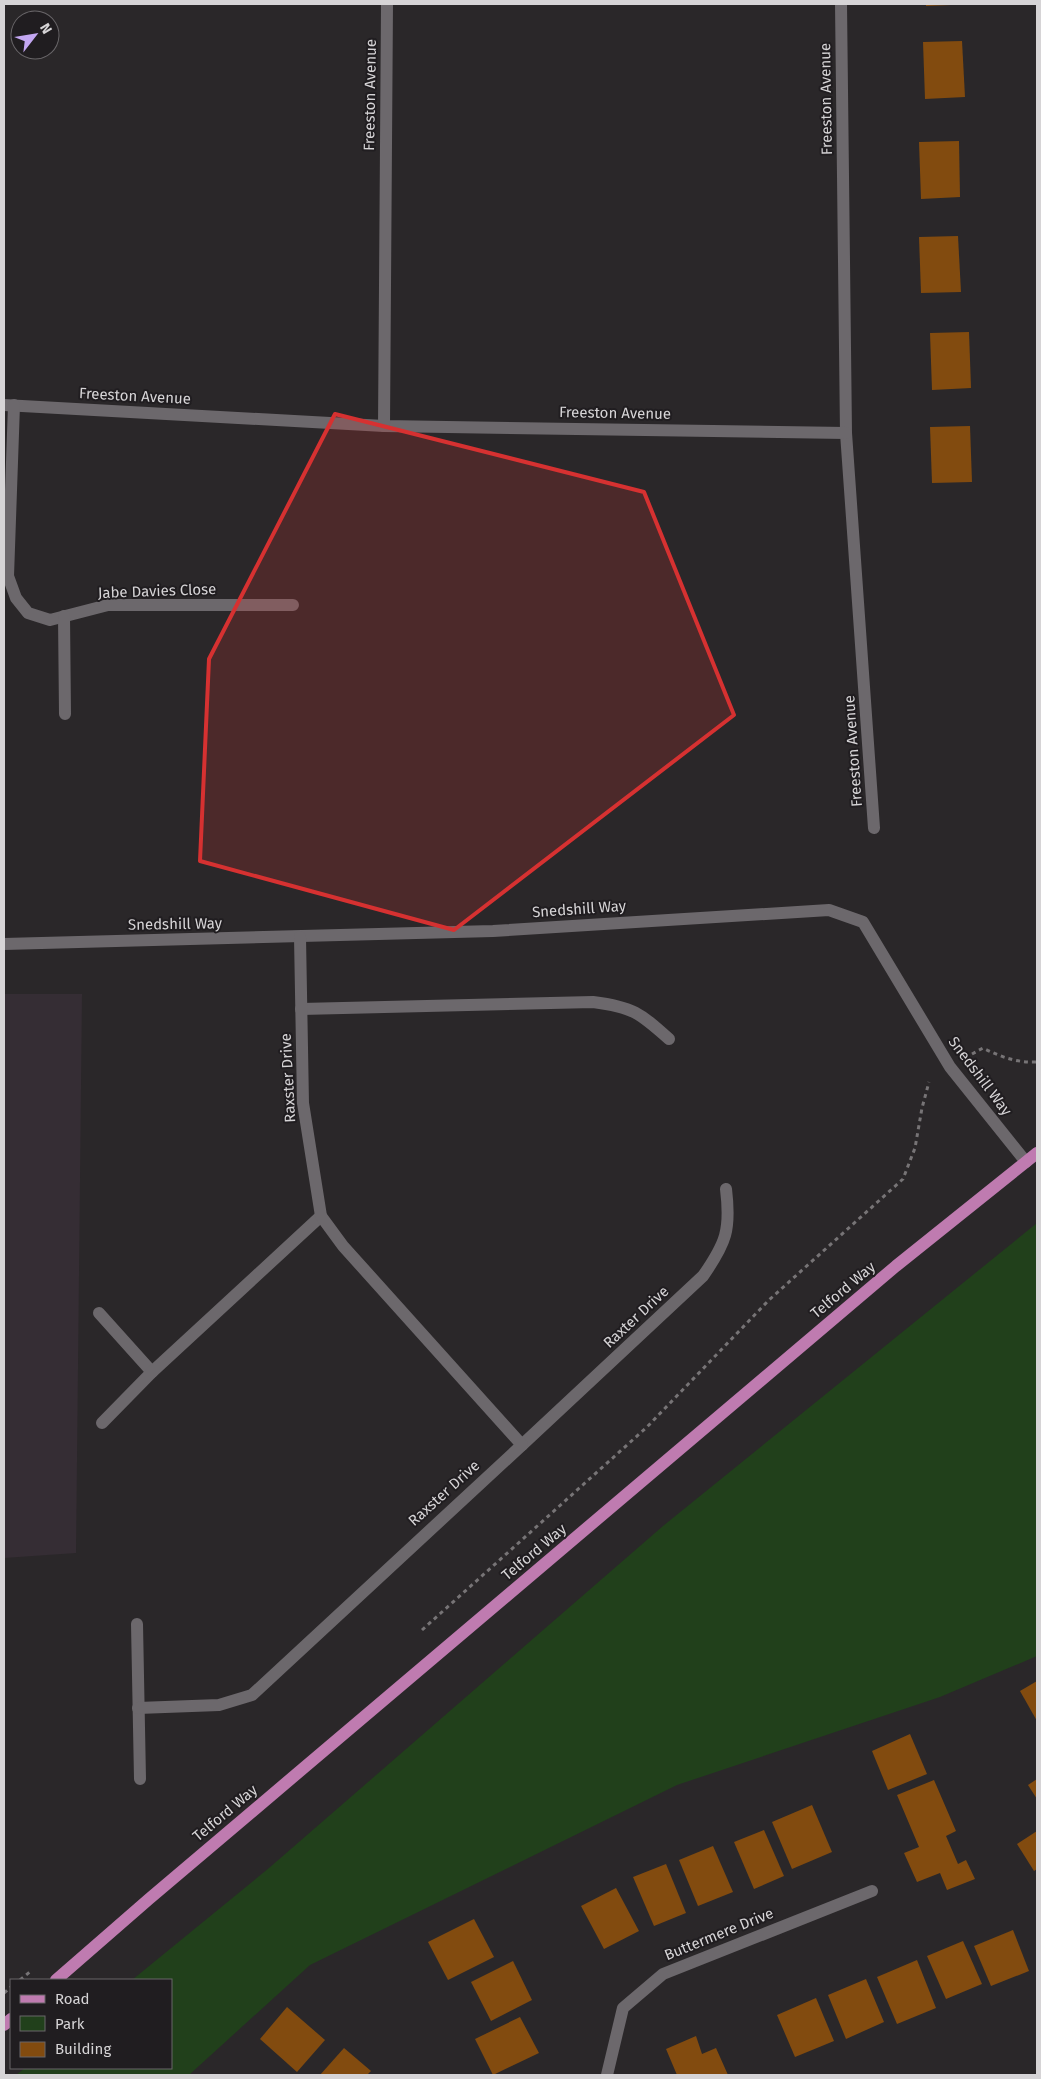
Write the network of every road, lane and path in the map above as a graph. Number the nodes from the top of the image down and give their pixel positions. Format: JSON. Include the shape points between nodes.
{"nodes":[{"id":1,"x":387,"y":4,"type":"edge"},
{"id":2,"x":841,"y":4,"type":"edge"},
{"id":3,"x":9,"y":405,"type":"edge"},
{"id":4,"x":384,"y":426,"type":"junction"},
{"id":5,"x":846,"y":433,"type":"junction"},
{"id":6,"x":293,"y":605,"type":"dead end"},
{"id":7,"x":64,"y":616,"type":"junction"},
{"id":8,"x":65,"y":714,"type":"dead end"},
{"id":9,"x":874,"y":828,"type":"dead end"},
{"id":10,"x":300,"y":937,"type":"junction"},
{"id":11,"x":4,"y":944,"type":"edge"},
{"id":12,"x":301,"y":1009,"type":"junction"},
{"id":13,"x":669,"y":1039,"type":"dead end"},
{"id":14,"x":970,"y":1056,"type":"dead end"},
{"id":15,"x":1037,"y":1062,"type":"edge"},
{"id":16,"x":928,"y":1083,"type":"dead end"},
{"id":17,"x":1037,"y":1153,"type":"edge"},
{"id":18,"x":1026,"y":1162,"type":"junction"},
{"id":19,"x":726,"y":1188,"type":"dead end"},
{"id":20,"x":321,"y":1216,"type":"junction"},
{"id":21,"x":99,"y":1313,"type":"dead end"},
{"id":22,"x":152,"y":1372,"type":"junction"},
{"id":23,"x":102,"y":1423,"type":"dead end"},
{"id":24,"x":522,"y":1445,"type":"junction"},
{"id":25,"x":137,"y":1624,"type":"dead end"},
{"id":26,"x":417,"y":1635,"type":"dead end"},
{"id":27,"x":138,"y":1708,"type":"junction"},
{"id":28,"x":140,"y":1779,"type":"dead end"},
{"id":29,"x":872,"y":1891,"type":"dead end"},
{"id":30,"x":34,"y":1968,"type":"dead end"},
{"id":31,"x":21,"y":1979,"type":"edge"},
{"id":32,"x":57,"y":1979,"type":"edge"},
{"id":33,"x":607,"y":2075,"type":"edge"}],
"edges":[{"from":1,"to":4,"type":"street","name":"Freeston Avenue"},
{"from":2,"to":5,"type":"street","name":"Freeston Avenue"},
{"from":3,"to":4,"type":"street","name":"Freeston Avenue"},
{"from":3,"to":7,"type":"street","name":"Jabe Davies Close","via":[[8,576],[16,598],[28,613],[50,620]]},
{"from":4,"to":5,"type":"street","name":"Freeston Avenue"},
{"from":5,"to":9,"type":"street","name":"Freeston Avenue"},
{"from":6,"to":7,"type":"street","name":"Jabe Davies Close","via":[[108,605]]},
{"from":7,"to":8,"type":"street"},
{"from":10,"to":11,"type":"street","name":"Snedshill Way"},
{"from":10,"to":12,"type":"street","name":"Raxster Drive"},
{"from":10,"to":18,"type":"street","name":"Snedshill Way","via":[[493,930],[829,910],[863,922],[950,1067]]},
{"from":12,"to":13,"type":"street","via":[[593,1002],[623,1006],[642,1015]]},
{"from":12,"to":20,"type":"street","name":"Raxster Drive","via":[[303,1103]]},
{"from":14,"to":15,"type":"path","via":[[983,1048],[1024,1063]]},
{"from":16,"to":26,"type":"path","via":[[915,1148],[904,1179],[769,1300],[647,1427]]},
{"from":17,"to":18,"type":"main road","name":"Telford Way"},
{"from":18,"to":32,"type":"main road","name":"Telford Way","via":[[896,1266]]},
{"from":19,"to":24,"type":"street","name":"Raxter Drive","via":[[727,1230],[721,1250],[703,1276]]},
{"from":20,"to":22,"type":"street"},
{"from":20,"to":24,"type":"street","name":"Raxster Drive","via":[[344,1246]]},
{"from":21,"to":22,"type":"street"},
{"from":22,"to":23,"type":"street"},
{"from":24,"to":27,"type":"street","name":"Raxster Drive","via":[[252,1695],[219,1705]]},
{"from":25,"to":27,"type":"street"},
{"from":27,"to":28,"type":"street"},
{"from":29,"to":33,"type":"street","name":"Buttermere Drive","via":[[663,1974],[623,2008]]},
{"from":30,"to":31,"type":"path"}]}
